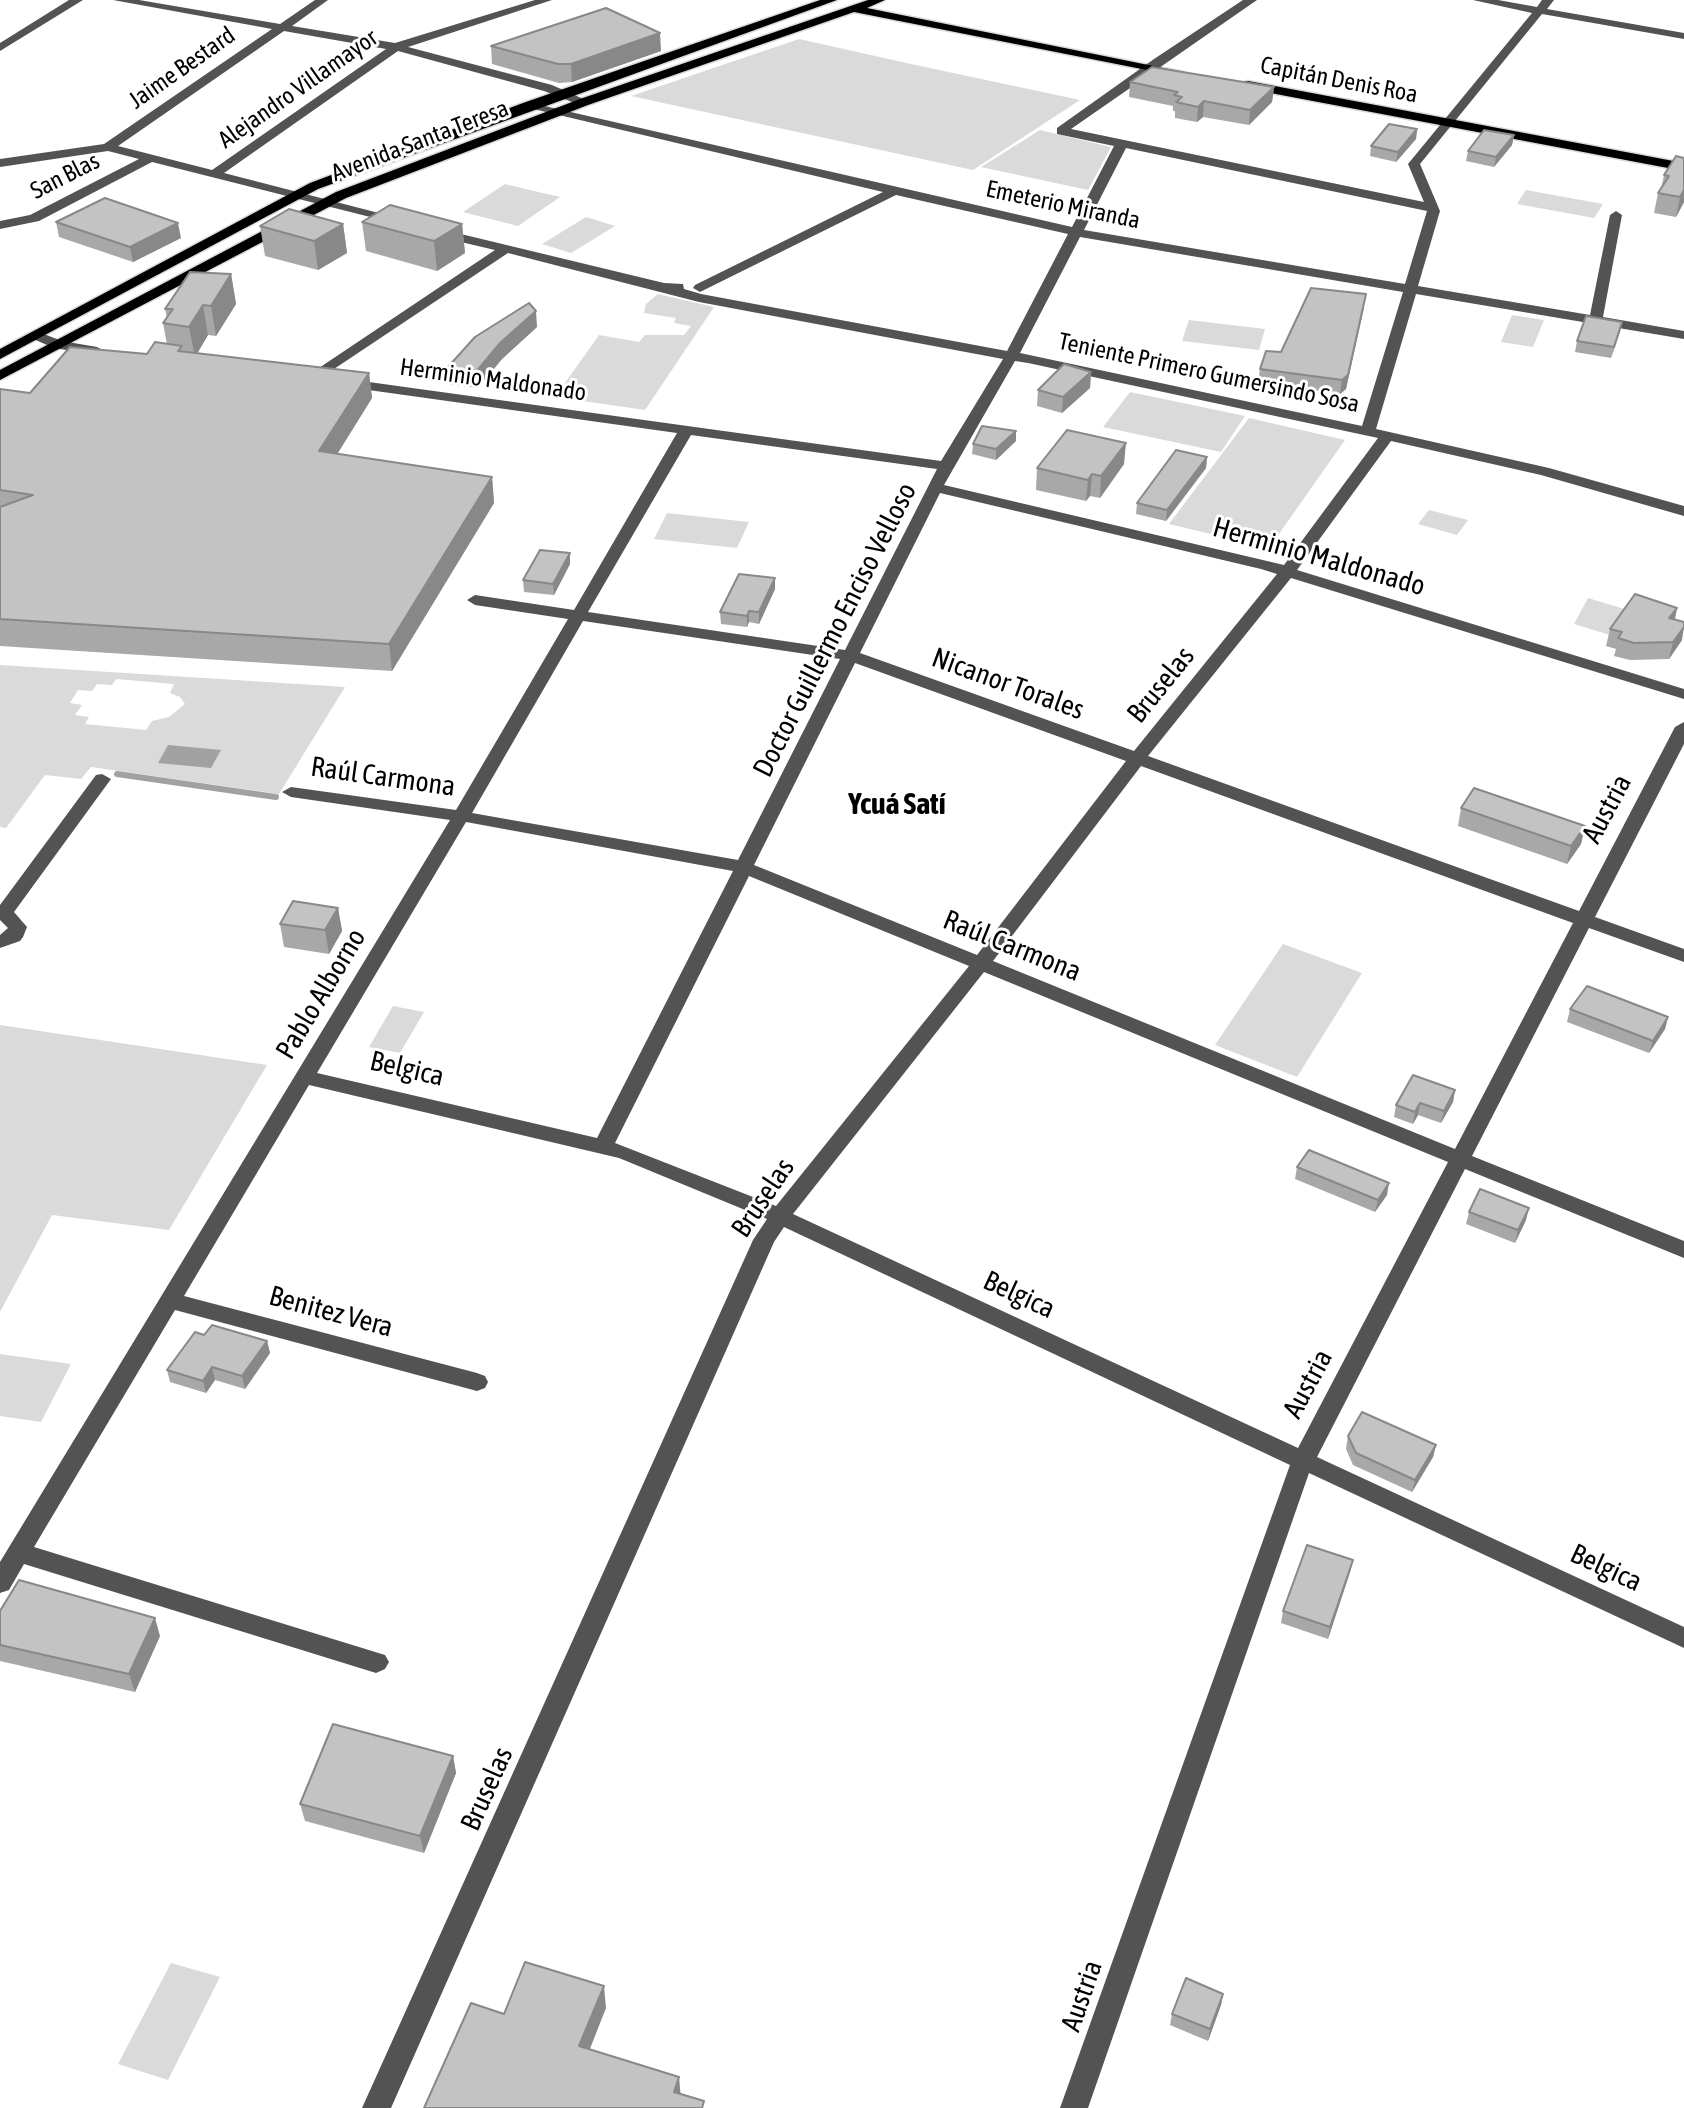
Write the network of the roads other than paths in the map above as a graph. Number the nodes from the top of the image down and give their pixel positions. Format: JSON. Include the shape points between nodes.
{"nodes":[{"id":1,"x":77,"y":0,"type":"edge"},
{"id":2,"x":119,"y":0,"type":"edge"},
{"id":3,"x":322,"y":0,"type":"edge"},
{"id":4,"x":503,"y":0,"type":"edge"},
{"id":5,"x":546,"y":0,"type":"edge"},
{"id":6,"x":798,"y":0,"type":"edge"},
{"id":7,"x":879,"y":0,"type":"edge"},
{"id":8,"x":1251,"y":0,"type":"edge"},
{"id":9,"x":1479,"y":0,"type":"edge"},
{"id":10,"x":1548,"y":0,"type":"edge"},
{"id":11,"x":824,"y":2,"type":"edge"},
{"id":12,"x":523,"y":7,"type":"junction"},
{"id":13,"x":854,"y":9,"type":"junction"},
{"id":14,"x":1540,"y":11,"type":"junction"},
{"id":15,"x":279,"y":27,"type":"junction"},
{"id":16,"x":1684,"y":36,"type":"edge"},
{"id":17,"x":396,"y":47,"type":"junction"},
{"id":18,"x":0,"y":48,"type":"edge"},
{"id":19,"x":1150,"y":67,"type":"junction"},
{"id":20,"x":1184,"y":73,"type":"edge"},
{"id":21,"x":1230,"y":82,"type":"edge"},
{"id":22,"x":561,"y":94,"type":"junction"},
{"id":23,"x":584,"y":102,"type":"junction"},
{"id":24,"x":527,"y":106,"type":"junction"},
{"id":25,"x":556,"y":113,"type":"junction"},
{"id":26,"x":1447,"y":123,"type":"junction"},
{"id":27,"x":1122,"y":143,"type":"junction"},
{"id":28,"x":108,"y":147,"type":"junction"},
{"id":29,"x":148,"y":159,"type":"junction"},
{"id":30,"x":0,"y":163,"type":"edge"},
{"id":31,"x":1684,"y":167,"type":"edge"},
{"id":32,"x":213,"y":175,"type":"junction"},
{"id":33,"x":894,"y":191,"type":"junction"},
{"id":34,"x":294,"y":196,"type":"junction"},
{"id":35,"x":321,"y":204,"type":"junction"},
{"id":36,"x":1433,"y":208,"type":"junction"},
{"id":37,"x":1616,"y":215,"type":"dead end"},
{"id":38,"x":405,"y":224,"type":"edge"},
{"id":39,"x":0,"y":225,"type":"edge"},
{"id":40,"x":420,"y":228,"type":"edge"},
{"id":41,"x":1075,"y":232,"type":"junction"},
{"id":42,"x":505,"y":249,"type":"junction"},
{"id":43,"x":664,"y":287,"type":"junction"},
{"id":44,"x":700,"y":288,"type":"junction"},
{"id":45,"x":1409,"y":288,"type":"junction"},
{"id":46,"x":721,"y":299,"type":"junction"},
{"id":47,"x":1596,"y":319,"type":"junction"},
{"id":48,"x":36,"y":335,"type":"junction"},
{"id":49,"x":1684,"y":335,"type":"edge"},
{"id":50,"x":59,"y":345,"type":"junction"},
{"id":51,"x":113,"y":353,"type":"edge"},
{"id":52,"x":0,"y":355,"type":"edge"},
{"id":53,"x":1010,"y":356,"type":"junction"},
{"id":54,"x":0,"y":376,"type":"edge"},
{"id":55,"x":686,"y":431,"type":"junction"},
{"id":56,"x":1378,"y":433,"type":"junction"},
{"id":57,"x":946,"y":466,"type":"junction"},
{"id":58,"x":936,"y":488,"type":"junction"},
{"id":59,"x":1684,"y":511,"type":"edge"},
{"id":60,"x":1288,"y":571,"type":"junction"},
{"id":61,"x":475,"y":600,"type":"dead end"},
{"id":62,"x":577,"y":615,"type":"junction"},
{"id":63,"x":853,"y":656,"type":"junction"},
{"id":64,"x":1684,"y":694,"type":"edge"},
{"id":65,"x":1684,"y":727,"type":"edge"},
{"id":66,"x":1137,"y":759,"type":"junction"},
{"id":67,"x":102,"y":779,"type":"dead end"},
{"id":68,"x":291,"y":792,"type":"dead end"},
{"id":69,"x":461,"y":816,"type":"junction"},
{"id":70,"x":743,"y":867,"type":"junction"},
{"id":71,"x":2,"y":914,"type":"edge"},
{"id":72,"x":1583,"y":920,"type":"junction"},
{"id":73,"x":0,"y":942,"type":"edge"},
{"id":74,"x":1684,"y":956,"type":"edge"},
{"id":75,"x":979,"y":963,"type":"junction"},
{"id":76,"x":303,"y":1077,"type":"junction"},
{"id":77,"x":604,"y":1145,"type":"junction"},
{"id":78,"x":1461,"y":1160,"type":"junction"},
{"id":79,"x":780,"y":1217,"type":"junction"},
{"id":80,"x":1684,"y":1250,"type":"edge"},
{"id":81,"x":168,"y":1300,"type":"junction"},
{"id":82,"x":477,"y":1382,"type":"dead end"},
{"id":83,"x":1302,"y":1461,"type":"junction"},
{"id":84,"x":19,"y":1552,"type":"junction"},
{"id":85,"x":0,"y":1583,"type":"edge"},
{"id":86,"x":1684,"y":1638,"type":"edge"},
{"id":87,"x":376,"y":1662,"type":"dead end"},
{"id":88,"x":376,"y":2108,"type":"edge"},
{"id":89,"x":1074,"y":2108,"type":"edge"}],
"edges":[{"from":1,"to":18,"type":"street"},
{"from":2,"to":15,"type":"street"},
{"from":3,"to":15,"type":"street","name":"Jaime Bestard"},
{"from":4,"to":12,"type":"street"},
{"from":5,"to":12,"type":"street","name":"Alejandro Villamayor"},
{"from":6,"to":11,"type":"main road"},
{"from":7,"to":13,"type":"main road","name":"Avenida Santa Teresa"},
{"from":8,"to":19,"type":"street"},
{"from":9,"to":14,"type":"street"},
{"from":10,"to":14,"type":"street"},
{"from":11,"to":13,"type":"main road"},
{"from":11,"to":22,"type":"main road","name":"Avenida Santa Teresa"},
{"from":12,"to":17,"type":"street","name":"Alejandro Villamayor"},
{"from":13,"to":19,"type":"main road"},
{"from":13,"to":23,"type":"main road","name":"Avenida Santa Teresa"},
{"from":14,"to":16,"type":"street"},
{"from":14,"to":26,"type":"street"},
{"from":15,"to":17,"type":"street"},
{"from":15,"to":28,"type":"street","name":"Jaime Bestard"},
{"from":17,"to":22,"type":"street"},
{"from":17,"to":32,"type":"street","name":"Alejandro Villamayor"},
{"from":19,"to":20,"type":"main road"},
{"from":19,"to":27,"type":"street","via":[[1060,128]]},
{"from":21,"to":26,"type":"main road","name":"Capitán Denis Roa"},
{"from":22,"to":23,"type":"street"},
{"from":22,"to":24,"type":"main road","name":"Avenida Santa Teresa"},
{"from":23,"to":25,"type":"main road","name":"Avenida Santa Teresa"},
{"from":24,"to":25,"type":"street","name":"Emeterio Miranda"},
{"from":24,"to":34,"type":"main road","name":"Avenida Santa Teresa"},
{"from":25,"to":33,"type":"street","name":"Emeterio Miranda"},
{"from":25,"to":35,"type":"main road","name":"Avenida Santa Teresa"},
{"from":26,"to":31,"type":"main road","name":"Capitán Denis Roa"},
{"from":26,"to":36,"type":"street","via":[[1414,164]]},
{"from":27,"to":36,"type":"street"},
{"from":27,"to":41,"type":"street","name":"Doctor Guillermo Enciso Velloso"},
{"from":28,"to":29,"type":"street"},
{"from":28,"to":30,"type":"street"},
{"from":29,"to":32,"type":"street"},
{"from":29,"to":39,"type":"street","name":"San Blas","via":[[34,218]]},
{"from":32,"to":34,"type":"street"},
{"from":33,"to":41,"type":"street","name":"Emeterio Miranda"},
{"from":33,"to":44,"type":"street"},
{"from":34,"to":35,"type":"street"},
{"from":34,"to":48,"type":"main road","name":"Avenida Santa Teresa"},
{"from":35,"to":38,"type":"street"},
{"from":35,"to":50,"type":"main road","name":"Avenida Santa Teresa"},
{"from":36,"to":45,"type":"street","name":"Bruselas"},
{"from":37,"to":47,"type":"street"},
{"from":40,"to":42,"type":"street"},
{"from":41,"to":45,"type":"street","name":"Emeterio Miranda"},
{"from":41,"to":53,"type":"street","name":"Doctor Guillermo Enciso Velloso"},
{"from":42,"to":43,"type":"street"},
{"from":42,"to":55,"type":"street","name":"Herminio Maldonado","via":[[304,378]]},
{"from":43,"to":44,"type":"street"},
{"from":43,"to":46,"type":"street"},
{"from":44,"to":46,"type":"street"},
{"from":45,"to":47,"type":"street","name":"Emeterio Miranda"},
{"from":45,"to":56,"type":"street","name":"Bruselas"},
{"from":46,"to":53,"type":"street","name":"Teniente Primero Gumersindo Sosa"},
{"from":47,"to":49,"type":"street","name":"Emeterio Miranda"},
{"from":48,"to":50,"type":"street"},
{"from":48,"to":52,"type":"main road","name":"Avenida Santa Teresa"},
{"from":50,"to":51,"type":"street"},
{"from":50,"to":54,"type":"main road","name":"Avenida Santa Teresa"},
{"from":53,"to":56,"type":"street","name":"Teniente Primero Gumersindo Sosa"},
{"from":53,"to":57,"type":"street","name":"Doctor Guillermo Enciso Velloso"},
{"from":55,"to":57,"type":"street","name":"Herminio Maldonado"},
{"from":55,"to":62,"type":"street","name":"Pablo Alborno"},
{"from":56,"to":59,"type":"street","name":"Teniente Primero Gumersindo Sosa","via":[[1544,471]]},
{"from":56,"to":60,"type":"street","name":"Bruselas"},
{"from":57,"to":58,"type":"street","name":"Doctor Guillermo Enciso Velloso"},
{"from":58,"to":60,"type":"street","name":"Herminio Maldonado"},
{"from":58,"to":63,"type":"street","name":"Doctor Guillermo Enciso Velloso"},
{"from":60,"to":64,"type":"street","name":"Herminio Maldonado"},
{"from":60,"to":66,"type":"street","name":"Bruselas"},
{"from":61,"to":62,"type":"street","name":"Nicanor Torales"},
{"from":62,"to":63,"type":"street","name":"Nicanor Torales"},
{"from":62,"to":69,"type":"street","name":"Pablo Alborno"},
{"from":63,"to":66,"type":"street","name":"Nicanor Torales"},
{"from":63,"to":70,"type":"street","name":"Doctor Guillermo Enciso Velloso"},
{"from":65,"to":72,"type":"street","name":"Austria"},
{"from":66,"to":72,"type":"street","name":"Nicanor Torales"},
{"from":66,"to":75,"type":"street","name":"Bruselas"},
{"from":67,"to":71,"type":"street"},
{"from":68,"to":69,"type":"street","name":"Raúl Carmona"},
{"from":69,"to":70,"type":"street","name":"Raúl Carmona"},
{"from":69,"to":76,"type":"street","name":"Pablo Alborno"},
{"from":70,"to":75,"type":"street","name":"Raúl Carmona"},
{"from":70,"to":77,"type":"street","name":"Doctor Guillermo Enciso Velloso"},
{"from":71,"to":73,"type":"street","via":[[18,927],[13,937]]},
{"from":72,"to":74,"type":"street","name":"Nicanor Torales"},
{"from":72,"to":78,"type":"street","name":"Austria"},
{"from":75,"to":78,"type":"street","name":"Raúl Carmona"},
{"from":75,"to":79,"type":"street","name":"Bruselas"},
{"from":76,"to":77,"type":"street","name":"Belgica"},
{"from":76,"to":81,"type":"street","name":"Pablo Alborno"},
{"from":77,"to":79,"type":"street","name":"Belgica"},
{"from":78,"to":80,"type":"street","name":"Raúl Carmona"},
{"from":78,"to":83,"type":"street","name":"Austria"},
{"from":79,"to":83,"type":"street","name":"Belgica"},
{"from":79,"to":88,"type":"street","name":"Bruselas","via":[[757,1254]]},
{"from":81,"to":82,"type":"street","name":"Benitez Vera"},
{"from":81,"to":84,"type":"street","name":"Pablo Alborno"},
{"from":83,"to":86,"type":"street","name":"Belgica"},
{"from":83,"to":89,"type":"street","name":"Austria"},
{"from":84,"to":85,"type":"street","name":"Pablo Alborno"},
{"from":84,"to":87,"type":"street"}]}
